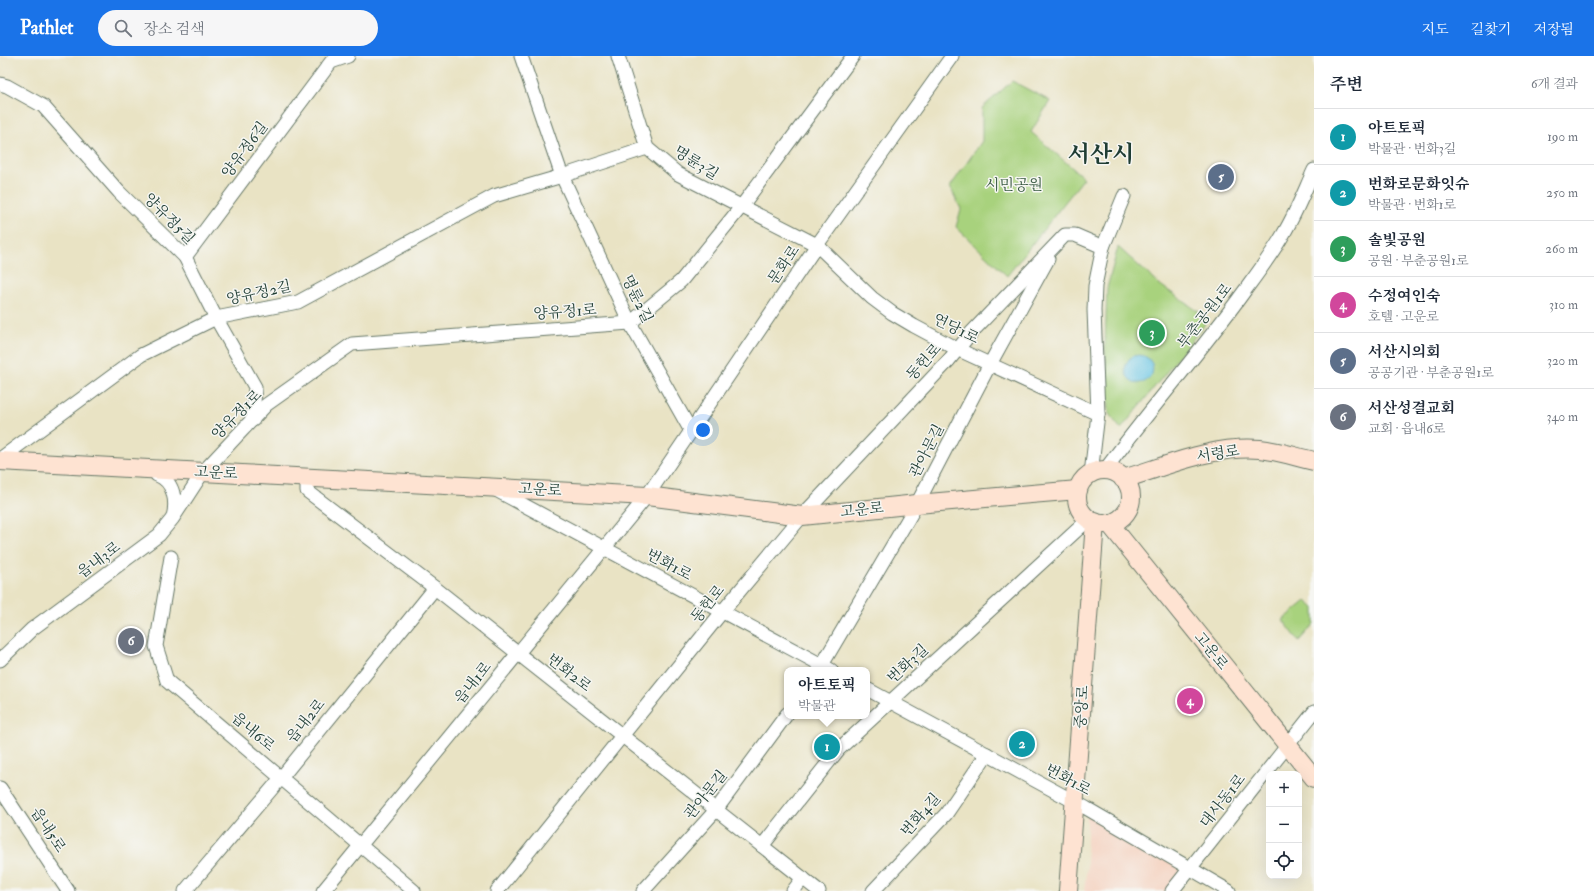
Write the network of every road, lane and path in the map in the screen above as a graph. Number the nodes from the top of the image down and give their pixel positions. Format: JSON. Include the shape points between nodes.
{"nodes":[{"id":1,"x":348,"y":56,"type":"edge"},
{"id":2,"x":520,"y":56,"type":"edge"},
{"id":3,"x":618,"y":56,"type":"edge"},
{"id":4,"x":853,"y":56,"type":"edge"},
{"id":5,"x":952,"y":56,"type":"edge"},
{"id":6,"x":331,"y":59,"type":"edge"},
{"id":7,"x":0,"y":84,"type":"edge"},
{"id":8,"x":647,"y":148,"type":"junction"},
{"id":9,"x":1314,"y":170,"type":"edge"},
{"id":10,"x":562,"y":176,"type":"junction"},
{"id":11,"x":1124,"y":196,"type":"dead end"},
{"id":12,"x":741,"y":207,"type":"junction"},
{"id":13,"x":1056,"y":243,"type":"junction"},
{"id":14,"x":817,"y":245,"type":"junction"},
{"id":15,"x":1103,"y":247,"type":"junction"},
{"id":16,"x":185,"y":257,"type":"junction"},
{"id":17,"x":216,"y":318,"type":"junction"},
{"id":18,"x":630,"y":323,"type":"junction"},
{"id":19,"x":957,"y":349,"type":"junction"},
{"id":20,"x":990,"y":364,"type":"junction"},
{"id":21,"x":1098,"y":414,"type":"junction"},
{"id":22,"x":253,"y":420,"type":"junction"},
{"id":23,"x":691,"y":431,"type":"junction"},
{"id":24,"x":0,"y":460,"type":"edge"},
{"id":25,"x":1314,"y":461,"type":"edge"},
{"id":26,"x":158,"y":470,"type":"junction"},
{"id":27,"x":203,"y":472,"type":"junction"},
{"id":28,"x":1098,"y":472,"type":"junction"},
{"id":29,"x":1123,"y":479,"type":"junction"},
{"id":30,"x":307,"y":484,"type":"junction"},
{"id":31,"x":492,"y":488,"type":"junction"},
{"id":32,"x":1078,"y":490,"type":"junction"},
{"id":33,"x":647,"y":496,"type":"junction"},
{"id":34,"x":917,"y":504,"type":"junction"},
{"id":35,"x":802,"y":516,"type":"junction"},
{"id":36,"x":171,"y":520,"type":"junction"},
{"id":37,"x":1098,"y":521,"type":"junction"},
{"id":38,"x":604,"y":548,"type":"junction"},
{"id":39,"x":171,"y":557,"type":"dead end"},
{"id":40,"x":435,"y":588,"type":"junction"},
{"id":41,"x":722,"y":612,"type":"junction"},
{"id":42,"x":518,"y":654,"type":"junction"},
{"id":43,"x":0,"y":660,"type":"edge"},
{"id":44,"x":822,"y":667,"type":"edge"},
{"id":45,"x":825,"y":667,"type":"edge"},
{"id":46,"x":870,"y":691,"type":"edge"},
{"id":47,"x":890,"y":702,"type":"junction"},
{"id":48,"x":1314,"y":712,"type":"edge"},
{"id":49,"x":784,"y":718,"type":"edge"},
{"id":50,"x":622,"y":736,"type":"junction"},
{"id":51,"x":1288,"y":746,"type":"junction"},
{"id":52,"x":987,"y":754,"type":"junction"},
{"id":53,"x":281,"y":778,"type":"junction"},
{"id":54,"x":1314,"y":778,"type":"edge"},
{"id":55,"x":0,"y":788,"type":"edge"},
{"id":56,"x":1075,"y":802,"type":"junction"},
{"id":57,"x":716,"y":810,"type":"junction"},
{"id":58,"x":360,"y":845,"type":"junction"},
{"id":59,"x":762,"y":846,"type":"junction"},
{"id":60,"x":1191,"y":868,"type":"junction"},
{"id":61,"x":803,"y":878,"type":"junction"},
{"id":62,"x":68,"y":891,"type":"edge"},
{"id":63,"x":185,"y":891,"type":"edge"},
{"id":64,"x":323,"y":891,"type":"edge"},
{"id":65,"x":414,"y":891,"type":"edge"},
{"id":66,"x":497,"y":891,"type":"edge"},
{"id":67,"x":643,"y":891,"type":"edge"},
{"id":68,"x":793,"y":891,"type":"edge"},
{"id":69,"x":819,"y":891,"type":"edge"},
{"id":70,"x":873,"y":891,"type":"edge"},
{"id":71,"x":1068,"y":891,"type":"edge"},
{"id":72,"x":1172,"y":891,"type":"edge"},
{"id":73,"x":1228,"y":891,"type":"edge"}],
"edges":[{"from":1,"to":6,"type":"street","name":"양유정6길"},
{"from":2,"to":10,"type":"street","name":"명륜2길"},
{"from":3,"to":8,"type":"street"},
{"from":4,"to":12,"type":"street"},
{"from":5,"to":14,"type":"street","name":"문화로"},
{"from":6,"to":16,"type":"street","name":"양유정6길"},
{"from":7,"to":16,"type":"street","name":"양유정5길","via":[[43,106],[119,192]]},
{"from":8,"to":10,"type":"street"},
{"from":8,"to":12,"type":"street","name":"명륜3길","via":[[678,174]]},
{"from":9,"to":28,"type":"street","name":"부춘공원1로","via":[[1290,223],[1257,274],[1222,322]]},
{"from":10,"to":17,"type":"street","name":"양유정2길","via":[[494,196],[298,302]]},
{"from":10,"to":18,"type":"street","name":"명륜2길"},
{"from":11,"to":15,"type":"street"},
{"from":12,"to":14,"type":"street","name":"명륜3길"},
{"from":12,"to":18,"type":"street","via":[[681,281]]},
{"from":13,"to":15,"type":"street","via":[[1065,235],[1071,234]]},
{"from":13,"to":19,"type":"street"},
{"from":13,"to":20,"type":"street","name":"관아문길"},
{"from":14,"to":19,"type":"street","name":"연당1로","via":[[866,293],[892,313]]},
{"from":14,"to":23,"type":"street","name":"문화로"},
{"from":15,"to":21,"type":"street","via":[[1094,297]]},
{"from":16,"to":17,"type":"street","name":"양유정5길"},
{"from":17,"to":22,"type":"street","name":"양유정5길","via":[[255,387]]},
{"from":17,"to":24,"type":"street","name":"양유정2길","via":[[142,355]]},
{"from":18,"to":22,"type":"street","name":"양유정1로","via":[[352,344],[266,405]]},
{"from":18,"to":23,"type":"street","name":"명륜2길"},
{"from":19,"to":20,"type":"street","name":"연당1로"},
{"from":19,"to":35,"type":"street","name":"동헌로","via":[[944,366]]},
{"from":20,"to":21,"type":"street","name":"연당1로"},
{"from":20,"to":34,"type":"street","name":"관아문길"},
{"from":21,"to":28,"type":"street"},
{"from":22,"to":27,"type":"street","name":"양유정1로"},
{"from":23,"to":33,"type":"street","name":"문화로"},
{"from":24,"to":26,"type":"street","name":"고운로"},
{"from":25,"to":29,"type":"street","name":"서령로","via":[[1273,451],[1237,449],[1203,454]]},
{"from":26,"to":27,"type":"street","name":"고운로"},
{"from":26,"to":36,"type":"street","via":[[157,475],[166,481],[173,494],[175,504]]},
{"from":27,"to":30,"type":"street","name":"고운로"},
{"from":27,"to":36,"type":"street","name":"읍내3로"},
{"from":28,"to":29,"type":"street","via":[[1115,473]]},
{"from":28,"to":32,"type":"street","via":[[1083,481]]},
{"from":29,"to":37,"type":"street","via":[[1130,492],[1129,506],[1122,516]]},
{"from":30,"to":31,"type":"street","name":"고운로"},
{"from":30,"to":40,"type":"street","name":"번화2로"},
{"from":31,"to":33,"type":"street","name":"고운로"},
{"from":31,"to":38,"type":"street","name":"번화1로"},
{"from":32,"to":34,"type":"street","name":"고운로"},
{"from":32,"to":37,"type":"street","name":"고운로","via":[[1077,499],[1083,514]]},
{"from":33,"to":35,"type":"street","name":"고운로"},
{"from":33,"to":38,"type":"street","name":"읍내1로"},
{"from":34,"to":35,"type":"street","name":"고운로"},
{"from":34,"to":45,"type":"street","name":"관아문길"},
{"from":35,"to":41,"type":"street","name":"동헌로"},
{"from":36,"to":43,"type":"street","name":"읍내3로","via":[[159,535],[32,629]]},
{"from":37,"to":47,"type":"street","name":"번화3길"},
{"from":37,"to":51,"type":"street","name":"고운로"},
{"from":37,"to":56,"type":"street","name":"중앙로"},
{"from":38,"to":41,"type":"street","name":"번화1로"},
{"from":38,"to":42,"type":"street","name":"읍내1로"},
{"from":39,"to":53,"type":"street","name":"읍내6로","via":[[156,646],[167,681]]},
{"from":40,"to":42,"type":"street","name":"번화2로"},
{"from":40,"to":53,"type":"street","name":"읍내2로"},
{"from":41,"to":44,"type":"street","name":"번화1로"},
{"from":41,"to":50,"type":"street","name":"동헌로"},
{"from":42,"to":50,"type":"street","name":"번화2로"},
{"from":42,"to":58,"type":"street","name":"읍내1로"},
{"from":46,"to":47,"type":"street","name":"번화1로"},
{"from":47,"to":52,"type":"street","name":"번화1로"},
{"from":47,"to":59,"type":"street","name":"번화3길","via":[[839,748]]},
{"from":48,"to":51,"type":"street","name":"대사동1로"},
{"from":49,"to":57,"type":"street","name":"관아문길"},
{"from":50,"to":57,"type":"street","name":"번화2로"},
{"from":50,"to":66,"type":"street","name":"동헌로"},
{"from":51,"to":54,"type":"street","name":"고운로"},
{"from":51,"to":60,"type":"street","name":"대사동1로"},
{"from":52,"to":56,"type":"street","name":"번화1로"},
{"from":52,"to":70,"type":"street","name":"번화4길","via":[[946,814]]},
{"from":53,"to":58,"type":"street","name":"읍내6로"},
{"from":53,"to":63,"type":"street","name":"읍내2로"},
{"from":55,"to":62,"type":"street","name":"읍내5로"},
{"from":56,"to":60,"type":"street","name":"번화1로"},
{"from":56,"to":71,"type":"street","name":"중앙로"},
{"from":57,"to":59,"type":"street","name":"번화2로"},
{"from":57,"to":67,"type":"street","name":"관아문길"},
{"from":58,"to":64,"type":"street","name":"읍내1로"},
{"from":58,"to":65,"type":"street","name":"읍내6로"},
{"from":59,"to":61,"type":"street","name":"번화2로"},
{"from":60,"to":72,"type":"street","name":"대사동1로"},
{"from":60,"to":73,"type":"street","name":"번화1로"},
{"from":61,"to":68,"type":"street"},
{"from":61,"to":69,"type":"street","name":"번화2로"}]}
